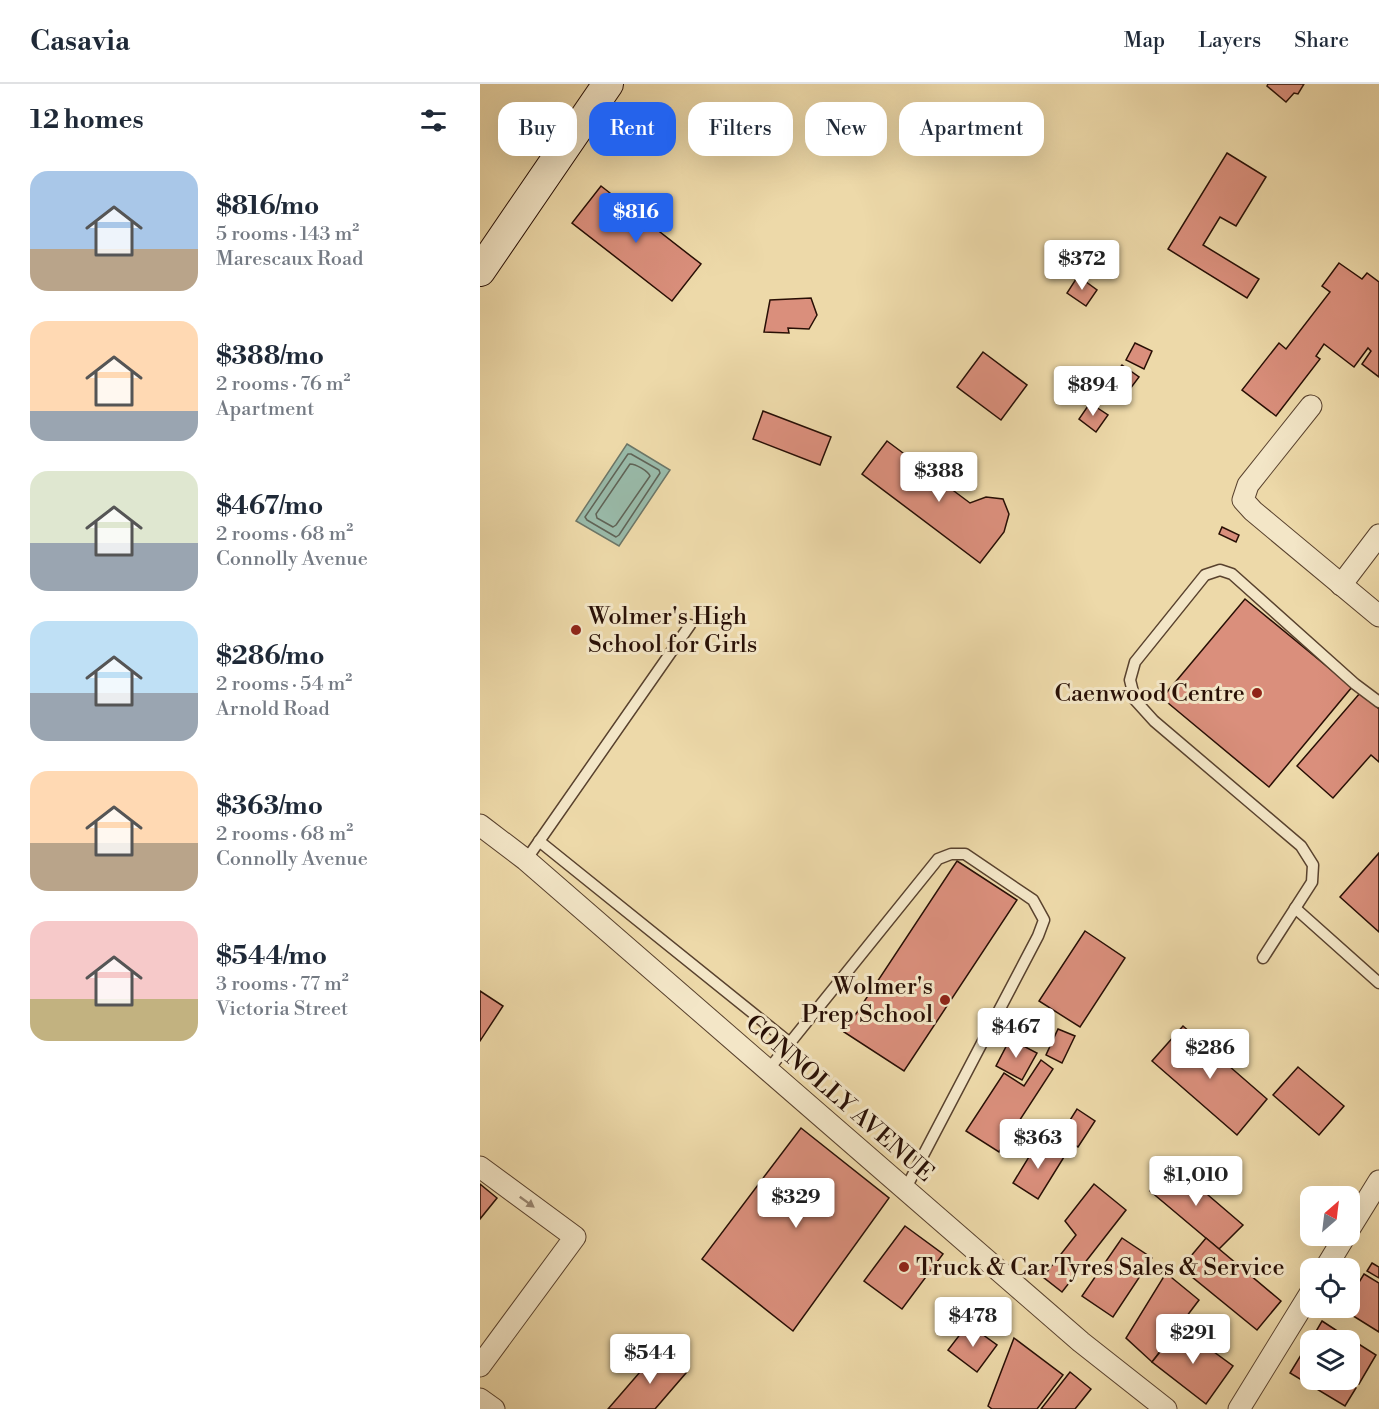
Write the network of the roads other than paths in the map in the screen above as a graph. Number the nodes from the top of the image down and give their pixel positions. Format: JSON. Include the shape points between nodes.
{"nodes":[{"id":1,"x":608,"y":84,"type":"edge"},
{"id":2,"x":480,"y":271,"type":"edge"},
{"id":3,"x":1311,"y":406,"type":"dead end"},
{"id":4,"x":1379,"y":535,"type":"edge"},
{"id":5,"x":1341,"y":585,"type":"junction"},
{"id":6,"x":1379,"y":616,"type":"edge"},
{"id":7,"x":690,"y":625,"type":"dead end"},
{"id":8,"x":1379,"y":702,"type":"edge"},
{"id":9,"x":480,"y":825,"type":"edge"},
{"id":10,"x":539,"y":841,"type":"junction"},
{"id":11,"x":526,"y":860,"type":"junction"},
{"id":12,"x":1295,"y":909,"type":"junction"},
{"id":13,"x":1263,"y":958,"type":"dead end"},
{"id":14,"x":1379,"y":983,"type":"edge"},
{"id":15,"x":790,"y":1042,"type":"junction"},
{"id":16,"x":768,"y":1070,"type":"junction"},
{"id":17,"x":480,"y":1167,"type":"edge"},
{"id":18,"x":1379,"y":1181,"type":"edge"},
{"id":19,"x":906,"y":1188,"type":"junction"},
{"id":20,"x":1360,"y":1212,"type":"edge"},
{"id":21,"x":1300,"y":1310,"type":"edge"},
{"id":22,"x":480,"y":1366,"type":"edge"},
{"id":23,"x":480,"y":1399,"type":"edge"},
{"id":24,"x":494,"y":1409,"type":"edge"},
{"id":25,"x":1166,"y":1409,"type":"edge"},
{"id":26,"x":1239,"y":1409,"type":"edge"}],
"edges":[{"from":1,"to":2,"type":"main road"},
{"from":3,"to":5,"type":"street","via":[[1248,485],[1243,500]]},
{"from":4,"to":5,"type":"street"},
{"from":5,"to":6,"type":"street"},
{"from":7,"to":10,"type":"lane"},
{"from":8,"to":12,"type":"lane","via":[[1232,574],[1220,570],[1205,575],[1135,662],[1130,680],[1135,700],[1154,721],[1301,846],[1313,865],[1312,882]]},
{"from":9,"to":11,"type":"street","name":"CONNOLLY AVENUE"},
{"from":10,"to":11,"type":"lane"},
{"from":10,"to":15,"type":"lane"},
{"from":11,"to":16,"type":"street","name":"CONNOLLY AVENUE"},
{"from":12,"to":13,"type":"lane"},
{"from":12,"to":14,"type":"lane"},
{"from":15,"to":16,"type":"lane"},
{"from":15,"to":19,"type":"lane","via":[[938,860],[951,854],[965,854],[1033,900],[1044,920],[1038,936]]},
{"from":16,"to":19,"type":"street","name":"CONNOLLY AVENUE"},
{"from":17,"to":22,"type":"street","one_way":true,"via":[[574,1237]]},
{"from":18,"to":20,"type":"street"},
{"from":19,"to":25,"type":"street","name":"CONNOLLY AVENUE","via":[[1081,1342]]},
{"from":21,"to":26,"type":"street"},
{"from":23,"to":24,"type":"street"}]}
